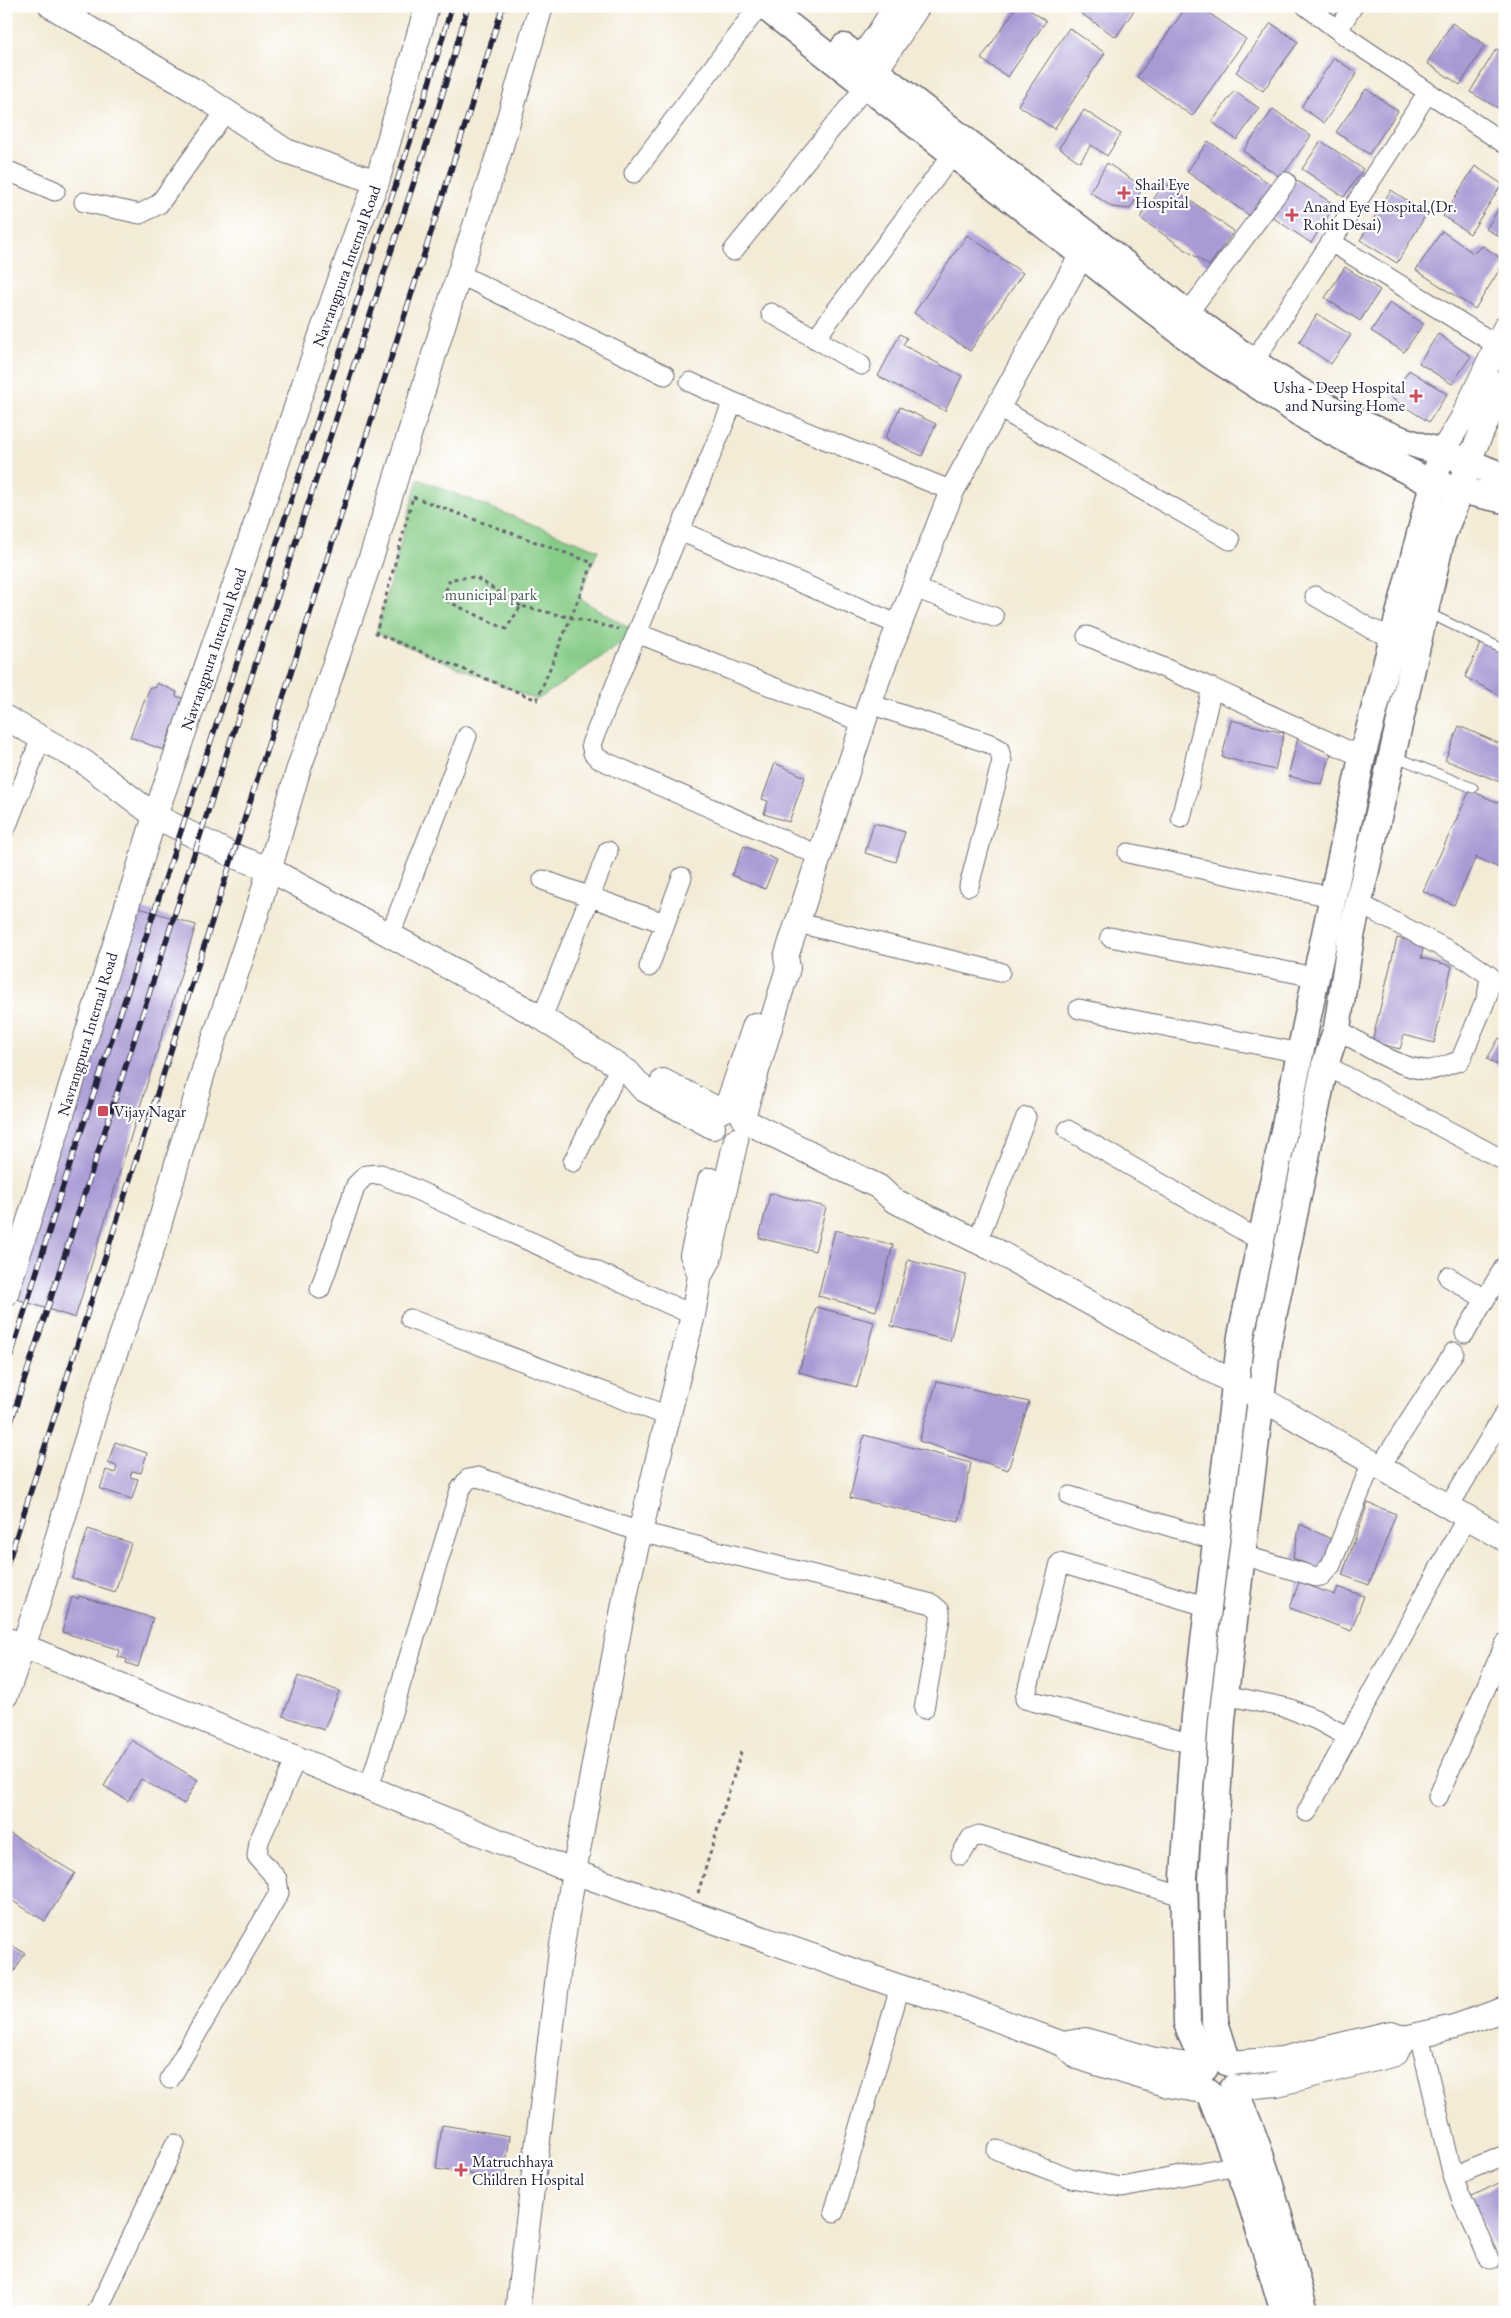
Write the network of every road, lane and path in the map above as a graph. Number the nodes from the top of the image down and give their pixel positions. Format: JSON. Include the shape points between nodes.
{"nodes":[{"id":1,"x":51,"y":6,"type":"edge"},
{"id":2,"x":427,"y":6,"type":"edge"},
{"id":3,"x":542,"y":6,"type":"edge"},
{"id":4,"x":759,"y":6,"type":"edge"},
{"id":5,"x":764,"y":6,"type":"edge"},
{"id":6,"x":792,"y":6,"type":"edge"},
{"id":7,"x":896,"y":6,"type":"edge"},
{"id":8,"x":918,"y":6,"type":"edge"},
{"id":9,"x":1306,"y":6,"type":"edge"},
{"id":10,"x":1353,"y":6,"type":"edge"},
{"id":11,"x":1338,"y":30,"type":"junction"},
{"id":12,"x":864,"y":73,"type":"junction"},
{"id":13,"x":1428,"y":92,"type":"junction"},
{"id":14,"x":226,"y":111,"type":"junction"},
{"id":15,"x":1505,"y":144,"type":"edge"},
{"id":16,"x":953,"y":154,"type":"junction"},
{"id":17,"x":6,"y":170,"type":"edge"},
{"id":18,"x":634,"y":172,"type":"dead end"},
{"id":19,"x":377,"y":182,"type":"junction"},
{"id":20,"x":1286,"y":182,"type":"dead end"},
{"id":21,"x":55,"y":190,"type":"dead end"},
{"id":22,"x":84,"y":202,"type":"dead end"},
{"id":23,"x":1331,"y":242,"type":"junction"},
{"id":24,"x":1087,"y":246,"type":"junction"},
{"id":25,"x":733,"y":251,"type":"dead end"},
{"id":26,"x":459,"y":274,"type":"junction"},
{"id":27,"x":771,"y":313,"type":"dead end"},
{"id":28,"x":1188,"y":313,"type":"junction"},
{"id":29,"x":1501,"y":337,"type":"edge"},
{"id":30,"x":815,"y":339,"type":"junction"},
{"id":31,"x":1254,"y":360,"type":"junction"},
{"id":32,"x":860,"y":365,"type":"dead end"},
{"id":33,"x":665,"y":374,"type":"dead end"},
{"id":34,"x":690,"y":382,"type":"dead end"},
{"id":35,"x":1505,"y":382,"type":"edge"},
{"id":36,"x":733,"y":402,"type":"junction"},
{"id":37,"x":997,"y":407,"type":"junction"},
{"id":38,"x":1442,"y":452,"type":"junction"},
{"id":39,"x":1468,"y":462,"type":"junction"},
{"id":40,"x":1505,"y":477,"type":"edge"},
{"id":41,"x":1434,"y":484,"type":"junction"},
{"id":42,"x":952,"y":491,"type":"junction"},
{"id":43,"x":1460,"y":491,"type":"junction"},
{"id":44,"x":1505,"y":500,"type":"edge"},
{"id":45,"x":680,"y":531,"type":"junction"},
{"id":46,"x":1230,"y":540,"type":"dead end"},
{"id":47,"x":914,"y":588,"type":"junction"},
{"id":48,"x":1315,"y":596,"type":"dead end"},
{"id":49,"x":579,"y":598,"type":"joint"},
{"id":50,"x":521,"y":606,"type":"junction"},
{"id":51,"x":1425,"y":611,"type":"junction"},
{"id":52,"x":994,"y":617,"type":"dead end"},
{"id":53,"x":899,"y":625,"type":"junction"},
{"id":54,"x":637,"y":633,"type":"junction"},
{"id":55,"x":1087,"y":636,"type":"dead end"},
{"id":56,"x":1393,"y":637,"type":"junction"},
{"id":57,"x":1505,"y":650,"type":"edge"},
{"id":58,"x":1212,"y":688,"type":"junction"},
{"id":59,"x":867,"y":713,"type":"junction"},
{"id":60,"x":6,"y":718,"type":"edge"},
{"id":61,"x":467,"y":736,"type":"dead end"},
{"id":62,"x":41,"y":738,"type":"junction"},
{"id":63,"x":1392,"y":755,"type":"junction"},
{"id":64,"x":1362,"y":757,"type":"junction"},
{"id":65,"x":1474,"y":788,"type":"dead end"},
{"id":66,"x":155,"y":816,"type":"junction"},
{"id":67,"x":1181,"y":818,"type":"dead end"},
{"id":68,"x":6,"y":828,"type":"edge"},
{"id":69,"x":608,"y":851,"type":"dead end"},
{"id":70,"x":1128,"y":854,"type":"dead end"},
{"id":71,"x":820,"y":856,"type":"junction"},
{"id":72,"x":269,"y":869,"type":"junction"},
{"id":73,"x":682,"y":877,"type":"dead end"},
{"id":74,"x":543,"y":880,"type":"dead end"},
{"id":75,"x":969,"y":886,"type":"dead end"},
{"id":76,"x":590,"y":897,"type":"junction"},
{"id":77,"x":1332,"y":897,"type":"junction"},
{"id":78,"x":1358,"y":903,"type":"junction"},
{"id":79,"x":664,"y":923,"type":"junction"},
{"id":80,"x":798,"y":923,"type":"junction"},
{"id":81,"x":390,"y":935,"type":"junction"},
{"id":82,"x":1110,"y":937,"type":"dead end"},
{"id":83,"x":649,"y":967,"type":"dead end"},
{"id":84,"x":1000,"y":972,"type":"dead end"},
{"id":85,"x":1315,"y":976,"type":"junction"},
{"id":86,"x":1079,"y":1009,"type":"dead end"},
{"id":87,"x":542,"y":1018,"type":"junction"},
{"id":88,"x":1336,"y":1028,"type":"junction"},
{"id":89,"x":1300,"y":1053,"type":"junction"},
{"id":90,"x":1325,"y":1065,"type":"junction"},
{"id":91,"x":624,"y":1070,"type":"junction"},
{"id":92,"x":1026,"y":1117,"type":"dead end"},
{"id":93,"x":730,"y":1125,"type":"junction"},
{"id":94,"x":1068,"y":1130,"type":"dead end"},
{"id":95,"x":1505,"y":1161,"type":"edge"},
{"id":96,"x":572,"y":1162,"type":"dead end"},
{"id":97,"x":1261,"y":1241,"type":"junction"},
{"id":98,"x":977,"y":1242,"type":"junction"},
{"id":99,"x":1505,"y":1266,"type":"edge"},
{"id":100,"x":1448,"y":1277,"type":"dead end"},
{"id":101,"x":320,"y":1289,"type":"dead end"},
{"id":102,"x":6,"y":1294,"type":"edge"},
{"id":103,"x":1485,"y":1299,"type":"junction"},
{"id":104,"x":693,"y":1315,"type":"junction"},
{"id":105,"x":410,"y":1319,"type":"dead end"},
{"id":106,"x":1465,"y":1332,"type":"dead end"},
{"id":107,"x":1454,"y":1352,"type":"dead end"},
{"id":108,"x":1236,"y":1384,"type":"junction"},
{"id":109,"x":1262,"y":1398,"type":"junction"},
{"id":110,"x":1505,"y":1412,"type":"edge"},
{"id":111,"x":668,"y":1416,"type":"junction"},
{"id":112,"x":1376,"y":1464,"type":"junction"},
{"id":113,"x":1070,"y":1496,"type":"dead end"},
{"id":114,"x":1458,"y":1512,"type":"junction"},
{"id":115,"x":640,"y":1532,"type":"junction"},
{"id":116,"x":1505,"y":1539,"type":"edge"},
{"id":117,"x":1217,"y":1541,"type":"junction"},
{"id":118,"x":1243,"y":1555,"type":"junction"},
{"id":119,"x":1209,"y":1607,"type":"junction"},
{"id":120,"x":15,"y":1644,"type":"edge"},
{"id":121,"x":1505,"y":1644,"type":"edge"},
{"id":122,"x":6,"y":1694,"type":"edge"},
{"id":123,"x":1225,"y":1695,"type":"junction"},
{"id":124,"x":924,"y":1708,"type":"dead end"},
{"id":125,"x":1348,"y":1737,"type":"junction"},
{"id":126,"x":1193,"y":1744,"type":"junction"},
{"id":127,"x":741,"y":1752,"type":"dead end"},
{"id":128,"x":296,"y":1759,"type":"junction"},
{"id":129,"x":368,"y":1788,"type":"junction"},
{"id":130,"x":1438,"y":1797,"type":"dead end"},
{"id":131,"x":1307,"y":1812,"type":"dead end"},
{"id":132,"x":961,"y":1855,"type":"dead end"},
{"id":133,"x":574,"y":1872,"type":"junction"},
{"id":134,"x":1185,"y":1896,"type":"junction"},
{"id":135,"x":692,"y":1913,"type":"junction"},
{"id":136,"x":900,"y":1987,"type":"junction"},
{"id":137,"x":1505,"y":2009,"type":"edge"},
{"id":138,"x":1411,"y":2037,"type":"junction"},
{"id":139,"x":1218,"y":2078,"type":"junction"},
{"id":140,"x":170,"y":2079,"type":"dead end"},
{"id":141,"x":175,"y":2144,"type":"dead end"},
{"id":142,"x":997,"y":2150,"type":"dead end"},
{"id":143,"x":1505,"y":2155,"type":"edge"},
{"id":144,"x":1238,"y":2165,"type":"junction"},
{"id":145,"x":1453,"y":2176,"type":"junction"},
{"id":146,"x":834,"y":2212,"type":"dead end"},
{"id":147,"x":1490,"y":2260,"type":"dead end"},
{"id":148,"x":97,"y":2312,"type":"edge"},
{"id":149,"x":517,"y":2312,"type":"edge"},
{"id":150,"x":1284,"y":2312,"type":"edge"},
{"id":151,"x":1305,"y":2312,"type":"edge"}],
"edges":[{"from":1,"to":14,"type":"street"},
{"from":2,"to":19,"type":"street","name":"Navrangpura Internal Road"},
{"from":3,"to":26,"type":"street"},
{"from":4,"to":18,"type":"street"},
{"from":5,"to":12,"type":"main road"},
{"from":6,"to":12,"type":"main road"},
{"from":7,"to":12,"type":"street"},
{"from":8,"to":12,"type":"street"},
{"from":9,"to":11,"type":"street"},
{"from":10,"to":11,"type":"street"},
{"from":11,"to":13,"type":"street"},
{"from":12,"to":16,"type":"main road"},
{"from":12,"to":24,"type":"main road"},
{"from":12,"to":25,"type":"street"},
{"from":13,"to":15,"type":"street"},
{"from":13,"to":23,"type":"street"},
{"from":14,"to":19,"type":"street","via":[[286,150]]},
{"from":14,"to":22,"type":"street","via":[[159,204],[140,214]]},
{"from":16,"to":24,"type":"main road"},
{"from":16,"to":30,"type":"street"},
{"from":17,"to":21,"type":"street"},
{"from":19,"to":66,"type":"street","name":"Navrangpura Internal Road","via":[[359,225]]},
{"from":20,"to":28,"type":"street"},
{"from":23,"to":29,"type":"street"},
{"from":23,"to":31,"type":"street"},
{"from":24,"to":28,"type":"main road"},
{"from":24,"to":37,"type":"street"},
{"from":24,"to":41,"type":"main road","via":[[1209,354],[1308,418]]},
{"from":26,"to":33,"type":"street"},
{"from":26,"to":72,"type":"street","via":[[374,549],[298,771]]},
{"from":27,"to":30,"type":"street"},
{"from":28,"to":31,"type":"main road"},
{"from":29,"to":38,"type":"street","via":[[1462,419]]},
{"from":30,"to":32,"type":"street"},
{"from":31,"to":38,"type":"main road","via":[[1327,408],[1406,443]]},
{"from":34,"to":36,"type":"street"},
{"from":35,"to":39,"type":"street"},
{"from":36,"to":42,"type":"street"},
{"from":36,"to":45,"type":"street"},
{"from":37,"to":42,"type":"street"},
{"from":37,"to":46,"type":"street"},
{"from":38,"to":39,"type":"main road"},
{"from":38,"to":41,"type":"main road"},
{"from":39,"to":40,"type":"main road"},
{"from":39,"to":43,"type":"main road"},
{"from":41,"to":43,"type":"main road"},
{"from":41,"to":56,"type":"main road"},
{"from":42,"to":47,"type":"street"},
{"from":43,"to":44,"type":"main road"},
{"from":43,"to":51,"type":"main road","via":[[1442,536]]},
{"from":45,"to":53,"type":"street"},
{"from":45,"to":54,"type":"street"},
{"from":47,"to":52,"type":"street"},
{"from":47,"to":53,"type":"street"},
{"from":48,"to":56,"type":"street","via":[[1372,629]]},
{"from":49,"to":49,"type":"path","via":[[593,563],[413,497],[376,633],[537,700]]},
{"from":50,"to":50,"type":"path","via":[[506,629],[443,599],[450,579],[475,577]]},
{"from":50,"to":54,"type":"path"},
{"from":51,"to":57,"type":"lane"},
{"from":51,"to":63,"type":"main road"},
{"from":53,"to":59,"type":"street"},
{"from":54,"to":59,"type":"street"},
{"from":54,"to":71,"type":"street","via":[[591,744],[593,753],[599,759]]},
{"from":55,"to":58,"type":"street"},
{"from":56,"to":64,"type":"main road"},
{"from":58,"to":64,"type":"street"},
{"from":58,"to":67,"type":"street"},
{"from":59,"to":71,"type":"street"},
{"from":59,"to":75,"type":"street","via":[[988,743],[999,749],[1002,761]]},
{"from":60,"to":62,"type":"street"},
{"from":61,"to":81,"type":"street"},
{"from":62,"to":66,"type":"street","via":[[84,762]]},
{"from":62,"to":68,"type":"street"},
{"from":63,"to":65,"type":"lane"},
{"from":63,"to":78,"type":"main road"},
{"from":64,"to":77,"type":"main road"},
{"from":66,"to":72,"type":"street","via":[[232,855]]},
{"from":66,"to":102,"type":"street","name":"Navrangpura Internal Road"},
{"from":69,"to":76,"type":"street"},
{"from":70,"to":77,"type":"street"},
{"from":71,"to":80,"type":"street"},
{"from":72,"to":81,"type":"street"},
{"from":72,"to":120,"type":"street","via":[[205,1066],[154,1243]]},
{"from":73,"to":79,"type":"street"},
{"from":74,"to":76,"type":"street"},
{"from":76,"to":79,"type":"street"},
{"from":76,"to":87,"type":"street"},
{"from":77,"to":85,"type":"main road"},
{"from":78,"to":88,"type":"main road"},
{"from":78,"to":88,"type":"street","via":[[1467,960],[1490,976],[1487,997],[1460,1060],[1430,1070],[1413,1067],[1368,1049]]},
{"from":79,"to":83,"type":"street"},
{"from":80,"to":84,"type":"street"},
{"from":80,"to":93,"type":"street","via":[[786,957],[777,964]]},
{"from":81,"to":87,"type":"street"},
{"from":82,"to":85,"type":"street"},
{"from":85,"to":89,"type":"main road"},
{"from":86,"to":89,"type":"street"},
{"from":87,"to":91,"type":"street"},
{"from":88,"to":90,"type":"main road"},
{"from":89,"to":97,"type":"main road"},
{"from":90,"to":95,"type":"street"},
{"from":90,"to":109,"type":"main road","via":[[1268,1341]]},
{"from":91,"to":93,"type":"street","via":[[643,1089]]},
{"from":91,"to":96,"type":"street"},
{"from":92,"to":98,"type":"street"},
{"from":93,"to":98,"type":"street","via":[[879,1186],[893,1200]]},
{"from":93,"to":104,"type":"street","via":[[692,1255],[700,1275]]},
{"from":94,"to":97,"type":"street"},
{"from":97,"to":108,"type":"main road","via":[[1241,1336]]},
{"from":98,"to":108,"type":"street"},
{"from":99,"to":103,"type":"street"},
{"from":100,"to":103,"type":"street"},
{"from":101,"to":104,"type":"street","via":[[356,1185],[366,1175],[381,1174]]},
{"from":103,"to":106,"type":"street"},
{"from":104,"to":111,"type":"street"},
{"from":105,"to":111,"type":"street"},
{"from":107,"to":112,"type":"street"},
{"from":108,"to":109,"type":"street"},
{"from":108,"to":117,"type":"main road"},
{"from":109,"to":112,"type":"street"},
{"from":109,"to":118,"type":"main road"},
{"from":110,"to":114,"type":"street"},
{"from":111,"to":115,"type":"street"},
{"from":112,"to":114,"type":"street"},
{"from":112,"to":118,"type":"street","via":[[1331,1565],[1322,1576],[1316,1577]]},
{"from":113,"to":117,"type":"street"},
{"from":114,"to":116,"type":"street"},
{"from":114,"to":125,"type":"street"},
{"from":115,"to":124,"type":"street","via":[[932,1604],[940,1611],[940,1619]]},
{"from":115,"to":129,"type":"street","via":[[478,1477],[468,1479],[460,1490]]},
{"from":115,"to":133,"type":"street"},
{"from":117,"to":119,"type":"main road"},
{"from":118,"to":123,"type":"main road"},
{"from":119,"to":126,"type":"main road"},
{"from":119,"to":126,"type":"street","via":[[1060,1563],[1025,1699]]},
{"from":120,"to":122,"type":"street"},
{"from":120,"to":128,"type":"street"},
{"from":121,"to":130,"type":"street"},
{"from":123,"to":125,"type":"street","via":[[1288,1708]]},
{"from":123,"to":139,"type":"main road","via":[[1212,1878]]},
{"from":125,"to":131,"type":"street"},
{"from":126,"to":134,"type":"main road"},
{"from":127,"to":135,"type":"path"},
{"from":128,"to":129,"type":"street"},
{"from":128,"to":140,"type":"street","via":[[259,1841],[257,1856],[277,1879],[279,1893]]},
{"from":129,"to":133,"type":"street"},
{"from":132,"to":134,"type":"street","via":[[971,1838],[979,1834]]},
{"from":133,"to":135,"type":"street"},
{"from":133,"to":149,"type":"street","via":[[560,1951]]},
{"from":134,"to":139,"type":"main road","via":[[1188,2023]]},
{"from":135,"to":136,"type":"street"},
{"from":136,"to":139,"type":"street","via":[[1063,2044],[1085,2040]]},
{"from":136,"to":146,"type":"street"},
{"from":137,"to":138,"type":"street","via":[[1454,2027]]},
{"from":138,"to":139,"type":"street","via":[[1391,2033]]},
{"from":138,"to":145,"type":"street"},
{"from":139,"to":144,"type":"main road"},
{"from":139,"to":151,"type":"main road","via":[[1246,2114]]},
{"from":141,"to":148,"type":"street"},
{"from":142,"to":144,"type":"street","via":[[1070,2178],[1122,2187]]},
{"from":143,"to":145,"type":"street"},
{"from":144,"to":150,"type":"main road"},
{"from":145,"to":147,"type":"street"}]}
